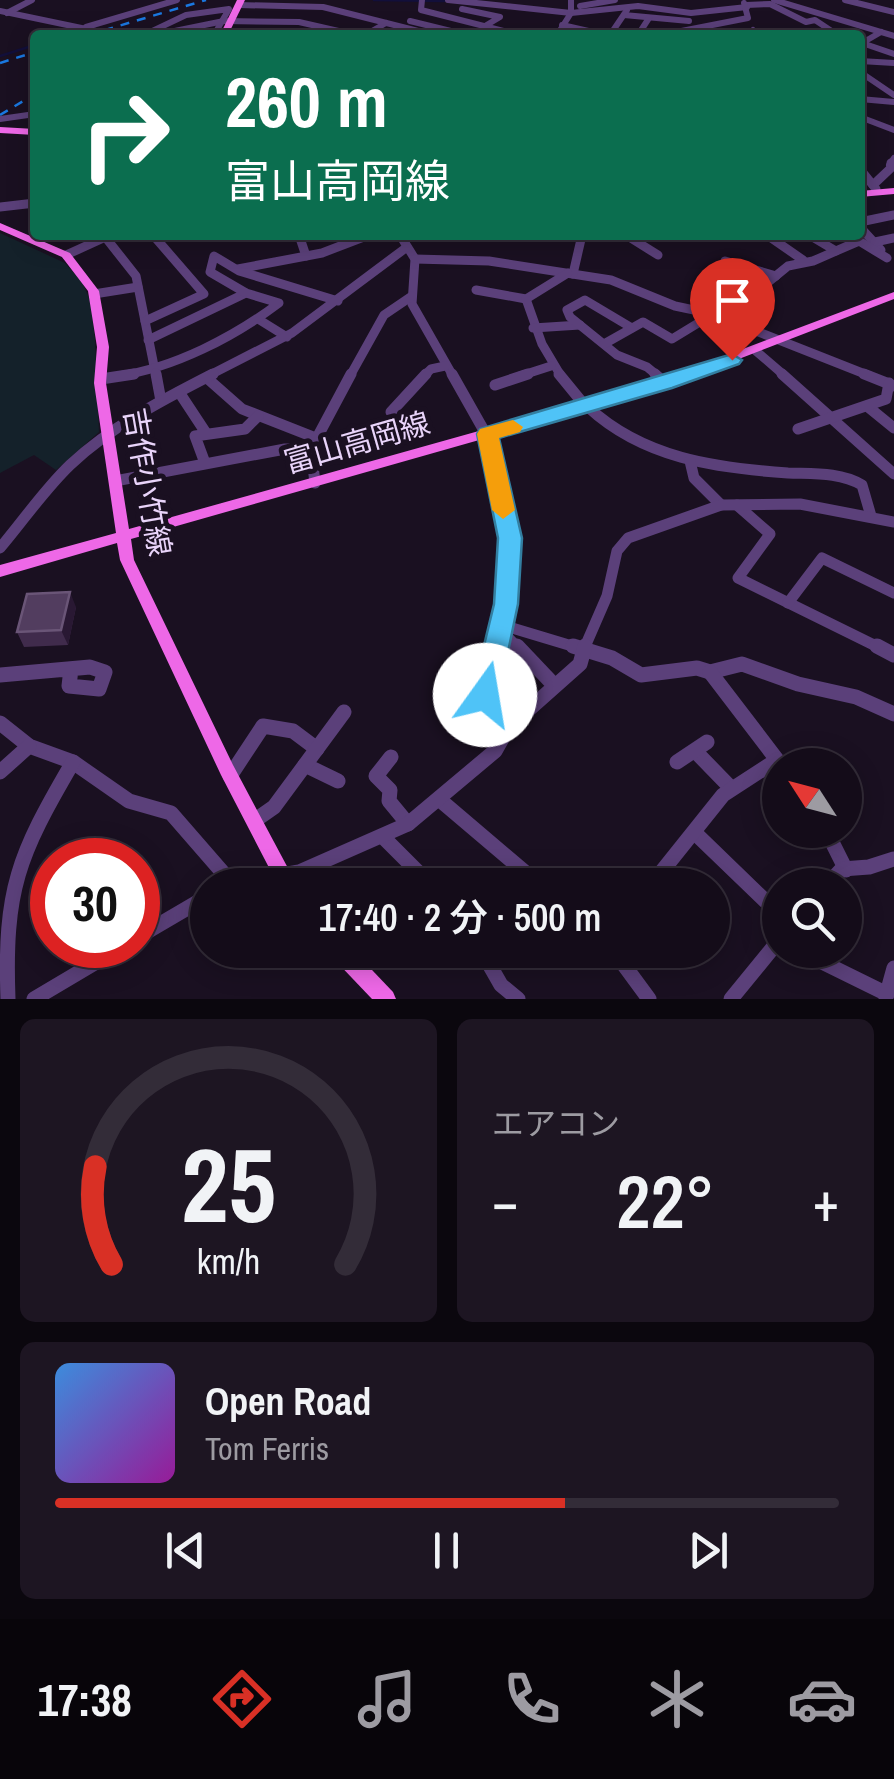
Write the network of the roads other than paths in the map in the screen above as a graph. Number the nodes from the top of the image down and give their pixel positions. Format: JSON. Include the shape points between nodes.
{"nodes":[{"id":1,"x":32,"y":0,"type":"edge"},
{"id":2,"x":178,"y":0,"type":"edge"},
{"id":3,"x":224,"y":0,"type":"edge"},
{"id":4,"x":448,"y":0,"type":"edge"},
{"id":5,"x":518,"y":0,"type":"edge"},
{"id":6,"x":610,"y":0,"type":"edge"},
{"id":7,"x":664,"y":0,"type":"edge"},
{"id":8,"x":691,"y":0,"type":"edge"},
{"id":9,"x":719,"y":0,"type":"edge"},
{"id":10,"x":816,"y":0,"type":"edge"},
{"id":11,"x":844,"y":0,"type":"edge"},
{"id":12,"x":422,"y":1,"type":"edge"},
{"id":13,"x":536,"y":1,"type":"edge"},
{"id":14,"x":240,"y":2,"type":"edge"},
{"id":15,"x":268,"y":2,"type":"edge"},
{"id":16,"x":296,"y":2,"type":"edge"},
{"id":17,"x":780,"y":2,"type":"edge"},
{"id":18,"x":854,"y":2,"type":"edge"},
{"id":19,"x":324,"y":3,"type":"edge"},
{"id":20,"x":634,"y":4,"type":"edge"},
{"id":21,"x":746,"y":5,"type":"edge"},
{"id":22,"x":801,"y":6,"type":"junction"},
{"id":23,"x":571,"y":7,"type":"edge"},
{"id":24,"x":724,"y":8,"type":"junction"},
{"id":25,"x":229,"y":9,"type":"junction"},
{"id":26,"x":882,"y":9,"type":"junction"},
{"id":27,"x":670,"y":10,"type":"junction"},
{"id":28,"x":599,"y":11,"type":"junction"},
{"id":29,"x":4,"y":12,"type":"edge"},
{"id":30,"x":700,"y":12,"type":"junction"},
{"id":31,"x":761,"y":12,"type":"dead end"},
{"id":32,"x":822,"y":13,"type":"junction"},
{"id":33,"x":624,"y":15,"type":"junction"},
{"id":34,"x":448,"y":16,"type":"junction"},
{"id":35,"x":894,"y":16,"type":"edge"},
{"id":36,"x":362,"y":17,"type":"junction"},
{"id":37,"x":649,"y":18,"type":"junction"},
{"id":38,"x":797,"y":18,"type":"junction"},
{"id":39,"x":676,"y":20,"type":"junction"},
{"id":40,"x":849,"y":21,"type":"junction"},
{"id":41,"x":262,"y":22,"type":"junction"},
{"id":42,"x":291,"y":22,"type":"junction"},
{"id":43,"x":386,"y":23,"type":"junction"},
{"id":44,"x":711,"y":24,"type":"junction"},
{"id":45,"x":318,"y":26,"type":"junction"},
{"id":46,"x":486,"y":26,"type":"junction"},
{"id":47,"x":82,"y":28,"type":"junction"},
{"id":48,"x":410,"y":29,"type":"joint"},
{"id":49,"x":587,"y":29,"type":"junction"},
{"id":50,"x":821,"y":29,"type":"edge"},
{"id":51,"x":91,"y":30,"type":"edge"},
{"id":52,"x":154,"y":30,"type":"edge"},
{"id":53,"x":224,"y":30,"type":"edge"},
{"id":54,"x":259,"y":30,"type":"edge"},
{"id":55,"x":289,"y":30,"type":"edge"},
{"id":56,"x":317,"y":30,"type":"edge"},
{"id":57,"x":338,"y":30,"type":"joint"},
{"id":58,"x":374,"y":30,"type":"edge"},
{"id":59,"x":414,"y":30,"type":"edge"},
{"id":60,"x":447,"y":30,"type":"edge"},
{"id":61,"x":501,"y":30,"type":"edge"},
{"id":62,"x":559,"y":30,"type":"edge"},
{"id":63,"x":590,"y":30,"type":"edge"},
{"id":64,"x":612,"y":30,"type":"edge"},
{"id":65,"x":641,"y":30,"type":"edge"},
{"id":66,"x":673,"y":30,"type":"edge"},
{"id":67,"x":679,"y":30,"type":"edge"},
{"id":68,"x":713,"y":30,"type":"edge"},
{"id":69,"x":865,"y":31,"type":"edge"},
{"id":70,"x":878,"y":31,"type":"junction"},
{"id":71,"x":894,"y":36,"type":"edge"},
{"id":72,"x":865,"y":41,"type":"edge"},
{"id":73,"x":865,"y":45,"type":"edge"},
{"id":74,"x":865,"y":51,"type":"edge"},
{"id":75,"x":894,"y":60,"type":"edge"},
{"id":76,"x":865,"y":61,"type":"edge"},
{"id":77,"x":877,"y":62,"type":"junction"},
{"id":78,"x":894,"y":74,"type":"edge"},
{"id":79,"x":865,"y":76,"type":"edge"},
{"id":80,"x":894,"y":98,"type":"edge"},
{"id":81,"x":865,"y":99,"type":"edge"},
{"id":82,"x":30,"y":115,"type":"edge"},
{"id":83,"x":865,"y":118,"type":"edge"},
{"id":84,"x":0,"y":120,"type":"edge"},
{"id":85,"x":0,"y":130,"type":"edge"},
{"id":86,"x":894,"y":130,"type":"edge"},
{"id":87,"x":17,"y":132,"type":"junction"},
{"id":88,"x":30,"y":132,"type":"edge"},
{"id":89,"x":0,"y":142,"type":"edge"},
{"id":90,"x":893,"y":165,"type":"edge"},
{"id":91,"x":865,"y":175,"type":"edge"},
{"id":92,"x":876,"y":189,"type":"junction"},
{"id":93,"x":894,"y":191,"type":"edge"},
{"id":94,"x":865,"y":192,"type":"edge"},
{"id":95,"x":30,"y":204,"type":"edge"},
{"id":96,"x":0,"y":207,"type":"edge"},
{"id":97,"x":894,"y":216,"type":"edge"},
{"id":98,"x":865,"y":224,"type":"edge"},
{"id":99,"x":0,"y":226,"type":"edge"},
{"id":100,"x":865,"y":231,"type":"edge"},
{"id":101,"x":30,"y":234,"type":"edge"},
{"id":102,"x":894,"y":238,"type":"edge"},
{"id":103,"x":40,"y":240,"type":"edge"},
{"id":104,"x":95,"y":240,"type":"edge"},
{"id":105,"x":104,"y":240,"type":"edge"},
{"id":106,"x":158,"y":240,"type":"edge"},
{"id":107,"x":354,"y":240,"type":"edge"},
{"id":108,"x":403,"y":240,"type":"edge"},
{"id":109,"x":580,"y":240,"type":"edge"},
{"id":110,"x":634,"y":240,"type":"edge"},
{"id":111,"x":781,"y":240,"type":"edge"},
{"id":112,"x":817,"y":240,"type":"edge"},
{"id":113,"x":301,"y":241,"type":"dead end"},
{"id":114,"x":778,"y":241,"type":"joint"},
{"id":115,"x":859,"y":241,"type":"joint"},
{"id":116,"x":874,"y":242,"type":"junction"},
{"id":117,"x":407,"y":247,"type":"junction"},
{"id":118,"x":836,"y":251,"type":"junction"},
{"id":119,"x":66,"y":255,"type":"junction"},
{"id":120,"x":658,"y":255,"type":"dead end"},
{"id":121,"x":306,"y":256,"type":"junction"},
{"id":122,"x":415,"y":259,"type":"junction"},
{"id":123,"x":804,"y":260,"type":"junction"},
{"id":124,"x":891,"y":260,"type":"edge"},
{"id":125,"x":725,"y":261,"type":"dead end"},
{"id":126,"x":236,"y":269,"type":"junction"},
{"id":127,"x":570,"y":274,"type":"junction"},
{"id":128,"x":776,"y":276,"type":"junction"},
{"id":129,"x":138,"y":287,"type":"junction"},
{"id":130,"x":476,"y":290,"type":"dead end"},
{"id":131,"x":246,"y":292,"type":"junction"},
{"id":132,"x":94,"y":294,"type":"junction"},
{"id":133,"x":894,"y":295,"type":"edge"},
{"id":134,"x":412,"y":296,"type":"junction"},
{"id":135,"x":526,"y":299,"type":"junction"},
{"id":136,"x":338,"y":301,"type":"junction"},
{"id":137,"x":719,"y":316,"type":"junction"},
{"id":138,"x":258,"y":319,"type":"junction"},
{"id":139,"x":145,"y":321,"type":"junction"},
{"id":140,"x":580,"y":325,"type":"junction"},
{"id":141,"x":533,"y":328,"type":"junction"},
{"id":142,"x":632,"y":328,"type":"junction"},
{"id":143,"x":287,"y":336,"type":"junction"},
{"id":144,"x":148,"y":340,"type":"junction"},
{"id":145,"x":782,"y":340,"type":"junction"},
{"id":146,"x":604,"y":344,"type":"junction"},
{"id":147,"x":756,"y":351,"type":"junction"},
{"id":148,"x":445,"y":366,"type":"junction"},
{"id":149,"x":550,"y":366,"type":"junction"},
{"id":150,"x":154,"y":371,"type":"junction"},
{"id":151,"x":208,"y":378,"type":"junction"},
{"id":152,"x":100,"y":379,"type":"junction"},
{"id":153,"x":665,"y":384,"type":"junction"},
{"id":154,"x":891,"y":385,"type":"edge"},
{"id":155,"x":495,"y":386,"type":"dead end"},
{"id":156,"x":179,"y":392,"type":"junction"},
{"id":157,"x":161,"y":401,"type":"junction"},
{"id":158,"x":867,"y":406,"type":"junction"},
{"id":159,"x":586,"y":407,"type":"junction"},
{"id":160,"x":392,"y":412,"type":"dead end"},
{"id":161,"x":258,"y":416,"type":"junction"},
{"id":162,"x":832,"y":418,"type":"junction"},
{"id":163,"x":894,"y":428,"type":"edge"},
{"id":164,"x":798,"y":429,"type":"dead end"},
{"id":165,"x":206,"y":433,"type":"junction"},
{"id":166,"x":488,"y":434,"type":"junction"},
{"id":167,"x":109,"y":436,"type":"junction"},
{"id":168,"x":314,"y":443,"type":"junction"},
{"id":169,"x":690,"y":461,"type":"junction"},
{"id":170,"x":205,"y":463,"type":"junction"},
{"id":171,"x":894,"y":474,"type":"edge"},
{"id":172,"x":115,"y":481,"type":"junction"},
{"id":173,"x":315,"y":483,"type":"junction"},
{"id":174,"x":737,"y":505,"type":"junction"},
{"id":175,"x":721,"y":506,"type":"junction"},
{"id":176,"x":871,"y":516,"type":"junction"},
{"id":177,"x":894,"y":522,"type":"edge"},
{"id":178,"x":122,"y":537,"type":"junction"},
{"id":179,"x":0,"y":548,"type":"edge"},
{"id":180,"x":0,"y":570,"type":"edge"},
{"id":181,"x":894,"y":592,"type":"edge"},
{"id":182,"x":788,"y":603,"type":"junction"},
{"id":183,"x":501,"y":628,"type":"junction"},
{"id":184,"x":586,"y":649,"type":"junction"},
{"id":185,"x":894,"y":654,"type":"edge"},
{"id":186,"x":72,"y":669,"type":"dead end"},
{"id":187,"x":710,"y":672,"type":"junction"},
{"id":188,"x":0,"y":675,"type":"edge"},
{"id":189,"x":553,"y":684,"type":"junction"},
{"id":190,"x":344,"y":712,"type":"dead end"},
{"id":191,"x":894,"y":714,"type":"edge"},
{"id":192,"x":0,"y":724,"type":"edge"},
{"id":193,"x":508,"y":728,"type":"junction"},
{"id":194,"x":29,"y":746,"type":"junction"},
{"id":195,"x":768,"y":748,"type":"edge"},
{"id":196,"x":317,"y":749,"type":"junction"},
{"id":197,"x":391,"y":758,"type":"dead end"},
{"id":198,"x":73,"y":762,"type":"junction"},
{"id":199,"x":676,"y":762,"type":"dead end"},
{"id":200,"x":305,"y":766,"type":"junction"},
{"id":201,"x":0,"y":772,"type":"edge"},
{"id":202,"x":762,"y":772,"type":"edge"},
{"id":203,"x":230,"y":776,"type":"junction"},
{"id":204,"x":338,"y":781,"type":"dead end"},
{"id":205,"x":731,"y":788,"type":"junction"},
{"id":206,"x":440,"y":800,"type":"junction"},
{"id":207,"x":254,"y":821,"type":"junction"},
{"id":208,"x":408,"y":824,"type":"junction"},
{"id":209,"x":695,"y":832,"type":"junction"},
{"id":210,"x":382,"y":836,"type":"junction"},
{"id":211,"x":894,"y":859,"type":"edge"},
{"id":212,"x":216,"y":868,"type":"edge"},
{"id":213,"x":279,"y":868,"type":"edge"},
{"id":214,"x":308,"y":868,"type":"edge"},
{"id":215,"x":414,"y":868,"type":"edge"},
{"id":216,"x":520,"y":868,"type":"edge"},
{"id":217,"x":665,"y":868,"type":"edge"},
{"id":218,"x":855,"y":868,"type":"edge"},
{"id":219,"x":762,"y":897,"type":"edge"},
{"id":220,"x":190,"y":907,"type":"edge"},
{"id":221,"x":160,"y":924,"type":"edge"},
{"id":222,"x":762,"y":961,"type":"edge"},
{"id":223,"x":86,"y":968,"type":"edge"},
{"id":224,"x":356,"y":968,"type":"edge"},
{"id":225,"x":491,"y":968,"type":"edge"},
{"id":226,"x":626,"y":968,"type":"edge"},
{"id":227,"x":833,"y":968,"type":"edge"},
{"id":228,"x":894,"y":968,"type":"edge"},
{"id":229,"x":886,"y":996,"type":"edge"},
{"id":230,"x":8,"y":999,"type":"edge"},
{"id":231,"x":34,"y":999,"type":"edge"},
{"id":232,"x":386,"y":999,"type":"edge"},
{"id":233,"x":518,"y":999,"type":"edge"},
{"id":234,"x":649,"y":999,"type":"edge"},
{"id":235,"x":731,"y":999,"type":"edge"}],
"edges":[{"from":1,"to":29,"type":"street"},
{"from":2,"to":47,"type":"street"},
{"from":3,"to":25,"type":"street","via":[[232,3]]},
{"from":4,"to":23,"type":"street"},
{"from":5,"to":13,"type":"street"},
{"from":6,"to":23,"type":"street"},
{"from":7,"to":27,"type":"street"},
{"from":8,"to":30,"type":"street"},
{"from":9,"to":24,"type":"street"},
{"from":10,"to":22,"type":"street"},
{"from":11,"to":18,"type":"street"},
{"from":12,"to":34,"type":"street","via":[[420,10]]},
{"from":13,"to":23,"type":"street"},
{"from":14,"to":15,"type":"street"},
{"from":14,"to":53,"type":"main road"},
{"from":15,"to":16,"type":"street"},
{"from":15,"to":41,"type":"street"},
{"from":16,"to":19,"type":"street"},
{"from":16,"to":42,"type":"street"},
{"from":17,"to":21,"type":"street"},
{"from":17,"to":22,"type":"street"},
{"from":17,"to":38,"type":"street"},
{"from":18,"to":26,"type":"street"},
{"from":18,"to":32,"type":"street"},
{"from":19,"to":36,"type":"street"},
{"from":19,"to":45,"type":"street"},
{"from":19,"to":60,"type":"street"},
{"from":20,"to":27,"type":"street"},
{"from":20,"to":28,"type":"street"},
{"from":20,"to":33,"type":"street"},
{"from":21,"to":24,"type":"street"},
{"from":21,"to":31,"type":"street"},
{"from":21,"to":44,"type":"street","via":[[748,18]]},
{"from":22,"to":32,"type":"street"},
{"from":23,"to":28,"type":"street"},
{"from":23,"to":62,"type":"street"},
{"from":24,"to":30,"type":"street"},
{"from":24,"to":44,"type":"street"},
{"from":25,"to":52,"type":"street","via":[[186,15]]},
{"from":25,"to":53,"type":"street"},
{"from":26,"to":35,"type":"street"},
{"from":26,"to":40,"type":"street"},
{"from":27,"to":30,"type":"street"},
{"from":28,"to":49,"type":"street"},
{"from":29,"to":47,"type":"street"},
{"from":32,"to":38,"type":"street"},
{"from":32,"to":40,"type":"street"},
{"from":33,"to":37,"type":"street"},
{"from":33,"to":64,"type":"street"},
{"from":34,"to":46,"type":"street"},
{"from":34,"to":46,"type":"street","via":[[453,7],[500,17]]},
{"from":35,"to":70,"type":"street"},
{"from":36,"to":43,"type":"street"},
{"from":36,"to":57,"type":"street"},
{"from":37,"to":39,"type":"street"},
{"from":37,"to":65,"type":"street"},
{"from":38,"to":50,"type":"street"},
{"from":39,"to":44,"type":"street"},
{"from":39,"to":66,"type":"street"},
{"from":40,"to":50,"type":"street"},
{"from":40,"to":70,"type":"street"},
{"from":41,"to":42,"type":"street"},
{"from":41,"to":53,"type":"street"},
{"from":42,"to":45,"type":"street"},
{"from":42,"to":55,"type":"street"},
{"from":43,"to":48,"type":"street"},
{"from":43,"to":58,"type":"street"},
{"from":44,"to":67,"type":"street"},
{"from":44,"to":68,"type":"street"},
{"from":45,"to":56,"type":"street"},
{"from":45,"to":57,"type":"street"},
{"from":46,"to":61,"type":"street"},
{"from":47,"to":51,"type":"street"},
{"from":48,"to":59,"type":"street"},
{"from":49,"to":62,"type":"street"},
{"from":49,"to":63,"type":"street"},
{"from":53,"to":54,"type":"street"},
{"from":69,"to":70,"type":"street"},
{"from":70,"to":71,"type":"street"},
{"from":70,"to":72,"type":"street"},
{"from":73,"to":75,"type":"street"},
{"from":74,"to":75,"type":"street"},
{"from":75,"to":77,"type":"street"},
{"from":76,"to":77,"type":"street"},
{"from":77,"to":78,"type":"street"},
{"from":79,"to":80,"type":"street"},
{"from":80,"to":81,"type":"street"},
{"from":82,"to":84,"type":"street"},
{"from":83,"to":86,"type":"street"},
{"from":85,"to":87,"type":"main road"},
{"from":87,"to":88,"type":"main road"},
{"from":87,"to":89,"type":"main road"},
{"from":90,"to":92,"type":"street"},
{"from":91,"to":92,"type":"street"},
{"from":92,"to":93,"type":"main road"},
{"from":92,"to":94,"type":"main road"},
{"from":95,"to":96,"type":"street"},
{"from":97,"to":98,"type":"street"},
{"from":99,"to":101,"type":"main road"},
{"from":100,"to":116,"type":"street"},
{"from":102,"to":116,"type":"street"},
{"from":103,"to":119,"type":"main road"},
{"from":104,"to":119,"type":"street"},
{"from":105,"to":129,"type":"street"},
{"from":106,"to":139,"type":"street","via":[[204,294]]},
{"from":107,"to":121,"type":"street"},
{"from":108,"to":117,"type":"street"},
{"from":109,"to":127,"type":"street"},
{"from":110,"to":120,"type":"street"},
{"from":111,"to":114,"type":"street"},
{"from":112,"to":118,"type":"street"},
{"from":113,"to":121,"type":"street"},
{"from":114,"to":123,"type":"street"},
{"from":115,"to":118,"type":"street"},
{"from":115,"to":124,"type":"street"},
{"from":116,"to":124,"type":"street"},
{"from":117,"to":122,"type":"street"},
{"from":117,"to":136,"type":"street"},
{"from":118,"to":123,"type":"street"},
{"from":119,"to":132,"type":"main road","name":"吉作小竹線"},
{"from":121,"to":126,"type":"street"},
{"from":122,"to":127,"type":"street","via":[[489,261]]},
{"from":122,"to":134,"type":"street"},
{"from":123,"to":128,"type":"street"},
{"from":125,"to":128,"type":"street"},
{"from":126,"to":131,"type":"street","via":[[214,256],[210,262],[210,272]]},
{"from":126,"to":136,"type":"street"},
{"from":127,"to":135,"type":"street"},
{"from":127,"to":137,"type":"street","via":[[611,280]]},
{"from":128,"to":137,"type":"street"},
{"from":129,"to":132,"type":"street"},
{"from":129,"to":139,"type":"street"},
{"from":130,"to":135,"type":"street"},
{"from":131,"to":138,"type":"street","via":[[279,303]]},
{"from":131,"to":144,"type":"street"},
{"from":132,"to":152,"type":"main road","name":"吉作小竹線"},
{"from":133,"to":145,"type":"main road","name":"富山高岡線"},
{"from":134,"to":148,"type":"street"},
{"from":134,"to":168,"type":"street","via":[[384,315]]},
{"from":135,"to":141,"type":"street"},
{"from":136,"to":143,"type":"street"},
{"from":137,"to":142,"type":"street","via":[[672,339],[643,322]]},
{"from":137,"to":145,"type":"street"},
{"from":138,"to":143,"type":"street"},
{"from":138,"to":150,"type":"street"},
{"from":139,"to":144,"type":"street"},
{"from":140,"to":141,"type":"street"},
{"from":140,"to":142,"type":"street","via":[[567,310],[584,300]]},
{"from":140,"to":146,"type":"street"},
{"from":141,"to":149,"type":"street"},
{"from":142,"to":146,"type":"street"},
{"from":143,"to":151,"type":"street"},
{"from":144,"to":150,"type":"street"},
{"from":145,"to":147,"type":"main road","name":"富山高岡線"},
{"from":145,"to":154,"type":"street"},
{"from":146,"to":153,"type":"street"},
{"from":147,"to":153,"type":"main road","name":"富山高岡線"},
{"from":147,"to":162,"type":"street"},
{"from":148,"to":160,"type":"street","via":[[431,369]]},
{"from":148,"to":166,"type":"street"},
{"from":149,"to":155,"type":"street"},
{"from":149,"to":159,"type":"street"},
{"from":150,"to":152,"type":"street"},
{"from":150,"to":157,"type":"street"},
{"from":151,"to":156,"type":"street"},
{"from":151,"to":161,"type":"street"},
{"from":152,"to":167,"type":"main road","name":"吉作小竹線"},
{"from":153,"to":159,"type":"main road","name":"富山高岡線"},
{"from":154,"to":158,"type":"street","via":[[886,400]]},
{"from":156,"to":157,"type":"street"},
{"from":156,"to":165,"type":"street"},
{"from":157,"to":167,"type":"street"},
{"from":158,"to":162,"type":"street"},
{"from":158,"to":163,"type":"street"},
{"from":159,"to":166,"type":"main road","name":"富山高岡線"},
{"from":159,"to":169,"type":"street","via":[[608,428]]},
{"from":161,"to":165,"type":"street","via":[[245,429]]},
{"from":161,"to":168,"type":"street"},
{"from":162,"to":164,"type":"street"},
{"from":162,"to":171,"type":"street"},
{"from":165,"to":170,"type":"street","via":[[195,436]]},
{"from":166,"to":173,"type":"main road","name":"富山高岡線"},
{"from":166,"to":183,"type":"street","via":[[510,538]]},
{"from":167,"to":172,"type":"main road","name":"吉作小竹線"},
{"from":167,"to":179,"type":"street","via":[[69,466]]},
{"from":168,"to":170,"type":"street"},
{"from":168,"to":173,"type":"street"},
{"from":169,"to":175,"type":"street","via":[[694,478]]},
{"from":169,"to":176,"type":"street","via":[[846,476],[862,485]]},
{"from":170,"to":172,"type":"street"},
{"from":172,"to":178,"type":"main road","name":"吉作小竹線"},
{"from":173,"to":178,"type":"main road","name":"富山高岡線"},
{"from":174,"to":175,"type":"street"},
{"from":174,"to":176,"type":"street","via":[[800,504]]},
{"from":174,"to":182,"type":"street","via":[[770,534],[738,578]]},
{"from":175,"to":184,"type":"street","via":[[628,538],[617,551]]},
{"from":176,"to":177,"type":"street"},
{"from":178,"to":180,"type":"main road","name":"富山高岡線"},
{"from":178,"to":203,"type":"main road","name":"吉作小竹線","via":[[126,560]]},
{"from":181,"to":182,"type":"street","via":[[822,558]]},
{"from":182,"to":185,"type":"street"},
{"from":183,"to":184,"type":"street"},
{"from":183,"to":189,"type":"street"},
{"from":183,"to":193,"type":"street","via":[[485,695]]},
{"from":184,"to":187,"type":"street","via":[[641,676]]},
{"from":184,"to":189,"type":"street","via":[[572,673]]},
{"from":186,"to":188,"type":"street"},
{"from":187,"to":191,"type":"street","via":[[742,664]]},
{"from":187,"to":195,"type":"street"},
{"from":189,"to":193,"type":"street"},
{"from":190,"to":196,"type":"street"},
{"from":192,"to":194,"type":"street"},
{"from":193,"to":206,"type":"street","via":[[495,751]]},
{"from":194,"to":198,"type":"street"},
{"from":194,"to":201,"type":"street"},
{"from":196,"to":200,"type":"street"},
{"from":196,"to":203,"type":"street","via":[[294,731],[262,726]]},
{"from":197,"to":208,"type":"street","via":[[376,776]]},
{"from":198,"to":212,"type":"street","via":[[130,801],[171,813]]},
{"from":198,"to":230,"type":"street","via":[[32,832],[10,896]]},
{"from":199,"to":205,"type":"street","via":[[701,747]]},
{"from":200,"to":204,"type":"street"},
{"from":200,"to":207,"type":"street","via":[[274,807]]},
{"from":202,"to":205,"type":"street"},
{"from":203,"to":207,"type":"main road","name":"吉作小竹線"},
{"from":205,"to":209,"type":"street"},
{"from":206,"to":208,"type":"street"},
{"from":206,"to":216,"type":"street"},
{"from":207,"to":213,"type":"main road","name":"吉作小竹線"},
{"from":208,"to":210,"type":"street"},
{"from":209,"to":217,"type":"street"},
{"from":209,"to":219,"type":"street"},
{"from":210,"to":214,"type":"street"},
{"from":210,"to":215,"type":"street"},
{"from":211,"to":218,"type":"street"},
{"from":220,"to":221,"type":"street"},
{"from":222,"to":235,"type":"street"},
{"from":223,"to":231,"type":"street"},
{"from":224,"to":232,"type":"main road"},
{"from":225,"to":233,"type":"street"},
{"from":226,"to":234,"type":"street"},
{"from":227,"to":229,"type":"street"},
{"from":228,"to":229,"type":"street"}]}
